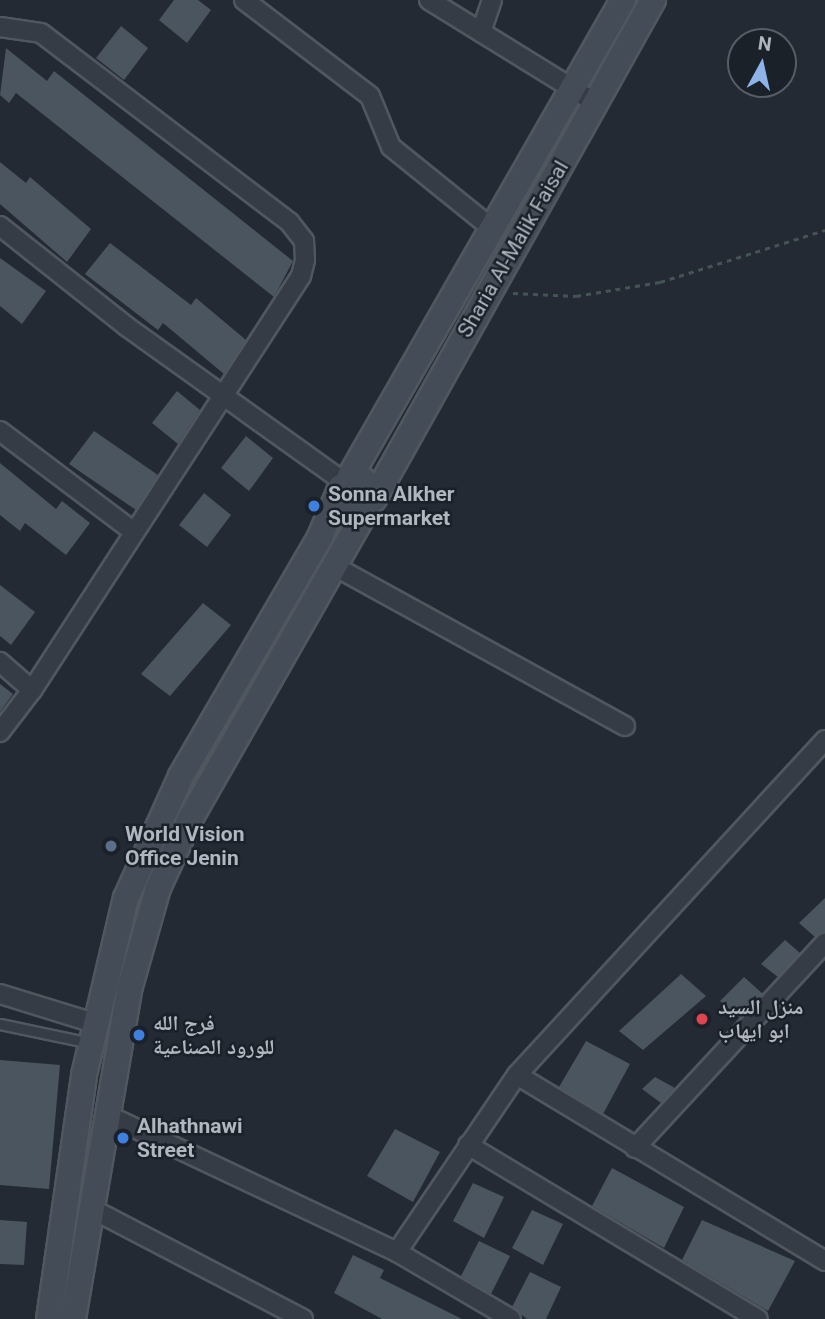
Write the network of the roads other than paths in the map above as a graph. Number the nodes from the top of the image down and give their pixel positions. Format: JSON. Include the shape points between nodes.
{"nodes":[{"id":1,"x":244,"y":0,"type":"edge"},
{"id":2,"x":429,"y":0,"type":"edge"},
{"id":3,"x":492,"y":0,"type":"edge"},
{"id":4,"x":624,"y":0,"type":"edge"},
{"id":5,"x":653,"y":0,"type":"edge"},
{"id":6,"x":0,"y":27,"type":"edge"},
{"id":7,"x":481,"y":32,"type":"junction"},
{"id":8,"x":575,"y":88,"type":"junction"},
{"id":9,"x":596,"y":103,"type":"junction"},
{"id":10,"x":0,"y":226,"type":"edge"},
{"id":11,"x":494,"y":230,"type":"junction"},
{"id":12,"x":223,"y":396,"type":"junction"},
{"id":13,"x":0,"y":431,"type":"edge"},
{"id":14,"x":344,"y":486,"type":"junction"},
{"id":15,"x":371,"y":504,"type":"junction"},
{"id":16,"x":134,"y":532,"type":"junction"},
{"id":17,"x":334,"y":566,"type":"junction"},
{"id":18,"x":0,"y":662,"type":"edge"},
{"id":19,"x":33,"y":690,"type":"junction"},
{"id":20,"x":625,"y":726,"type":"dead end"},
{"id":21,"x":0,"y":732,"type":"edge"},
{"id":22,"x":825,"y":740,"type":"edge"},
{"id":23,"x":825,"y":943,"type":"edge"},
{"id":24,"x":0,"y":994,"type":"edge"},
{"id":25,"x":0,"y":1024,"type":"edge"},
{"id":26,"x":92,"y":1033,"type":"junction"},
{"id":27,"x":517,"y":1075,"type":"junction"},
{"id":28,"x":79,"y":1108,"type":"junction"},
{"id":29,"x":107,"y":1115,"type":"junction"},
{"id":30,"x":468,"y":1145,"type":"junction"},
{"id":31,"x":635,"y":1148,"type":"junction"},
{"id":32,"x":92,"y":1209,"type":"junction"},
{"id":33,"x":397,"y":1252,"type":"junction"},
{"id":34,"x":825,"y":1261,"type":"edge"},
{"id":35,"x":49,"y":1319,"type":"edge"},
{"id":36,"x":73,"y":1319,"type":"edge"},
{"id":37,"x":303,"y":1319,"type":"edge"},
{"id":38,"x":512,"y":1319,"type":"edge"},
{"id":39,"x":758,"y":1319,"type":"edge"}],
"edges":[{"from":1,"to":11,"type":"street","via":[[370,96],[391,147]]},
{"from":2,"to":7,"type":"street"},
{"from":3,"to":7,"type":"street"},
{"from":4,"to":8,"type":"main road","name":"Sharia Al-Malik Faisal"},
{"from":5,"to":9,"type":"main road","name":"Sharia Al-Malik Faisal"},
{"from":6,"to":12,"type":"street","via":[[41,33],[304,241],[301,276]]},
{"from":7,"to":8,"type":"street"},
{"from":8,"to":9,"type":"street"},
{"from":8,"to":11,"type":"main road","name":"Sharia Al-Malik Faisal"},
{"from":9,"to":15,"type":"main road","name":"Sharia Al-Malik Faisal"},
{"from":10,"to":12,"type":"street"},
{"from":11,"to":14,"type":"main road","name":"Sharia Al-Malik Faisal"},
{"from":12,"to":14,"type":"street"},
{"from":12,"to":16,"type":"street"},
{"from":13,"to":16,"type":"street"},
{"from":14,"to":15,"type":"main road","via":[[370,482]]},
{"from":14,"to":26,"type":"main road","name":"Sharia Al-Malik Faisal","via":[[152,836],[126,898]]},
{"from":15,"to":17,"type":"main road","name":"Sharia Al-Malik Faisal"},
{"from":16,"to":19,"type":"street"},
{"from":17,"to":20,"type":"street"},
{"from":17,"to":29,"type":"main road","name":"Sharia Al-Malik Faisal","via":[[190,819],[158,888],[130,990]]},
{"from":18,"to":19,"type":"street"},
{"from":19,"to":21,"type":"street"},
{"from":22,"to":27,"type":"street"},
{"from":23,"to":31,"type":"street"},
{"from":24,"to":26,"type":"street"},
{"from":25,"to":26,"type":"lane"},
{"from":26,"to":28,"type":"main road","name":"Sharia Al-Malik Faisal"},
{"from":27,"to":30,"type":"street"},
{"from":27,"to":31,"type":"street"},
{"from":28,"to":29,"type":"main road","via":[[99,1098]]},
{"from":28,"to":35,"type":"main road","name":"Sharia Al-Malik Faisal"},
{"from":29,"to":32,"type":"main road","name":"Sharia Al-Malik Faisal"},
{"from":29,"to":33,"type":"street"},
{"from":30,"to":33,"type":"street"},
{"from":30,"to":39,"type":"street"},
{"from":31,"to":34,"type":"street"},
{"from":32,"to":36,"type":"main road","name":"Sharia Al-Malik Faisal"},
{"from":32,"to":37,"type":"street"},
{"from":33,"to":38,"type":"street"}]}
